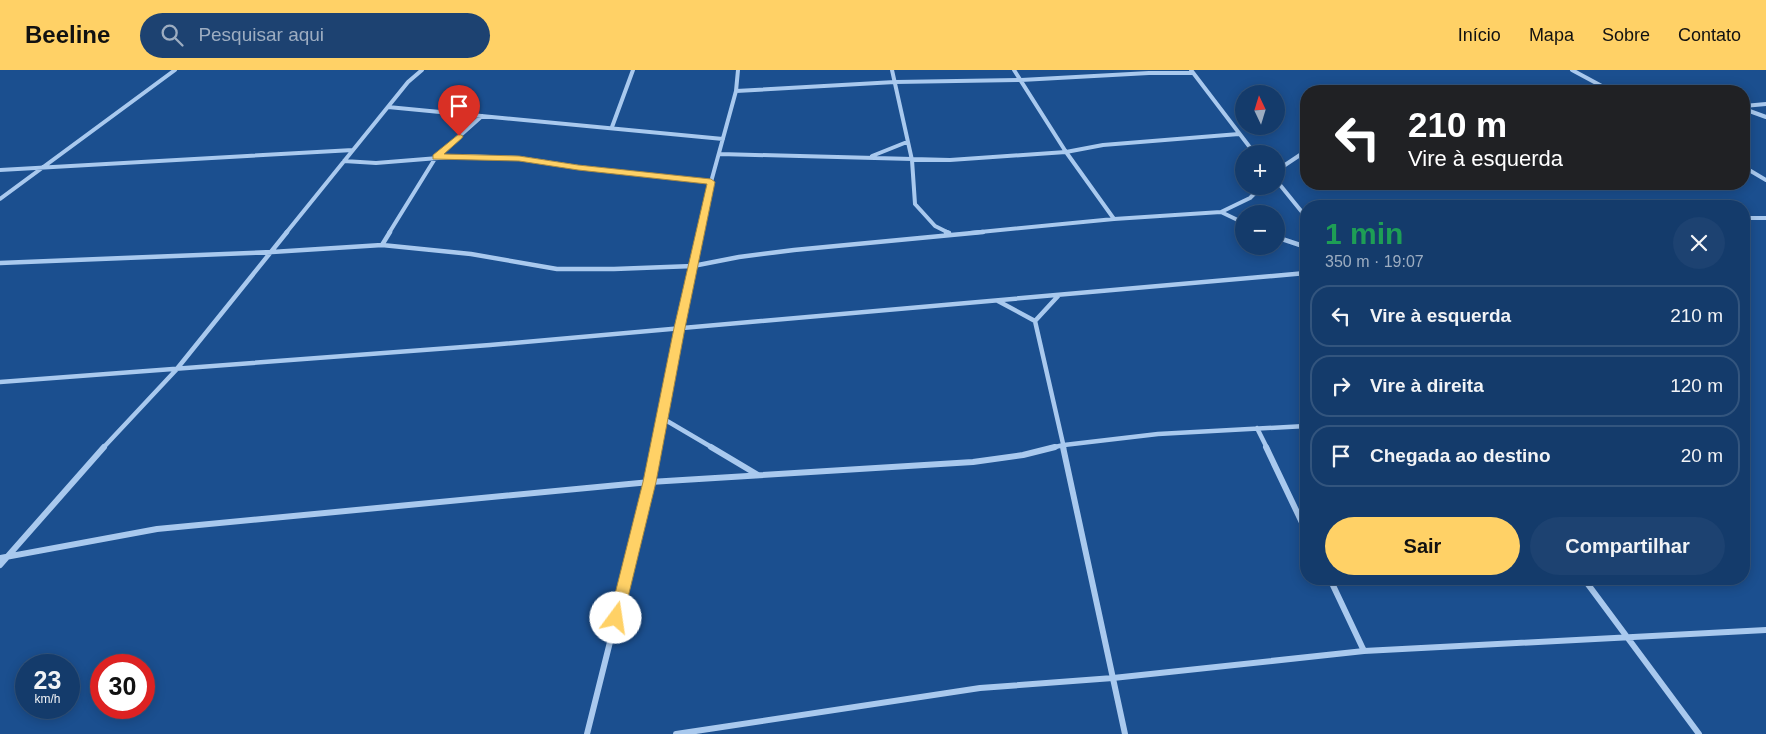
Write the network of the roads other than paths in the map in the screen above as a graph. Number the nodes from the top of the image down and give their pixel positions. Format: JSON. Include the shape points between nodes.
{"nodes":[{"id":1,"x":174,"y":70,"type":"edge"},
{"id":2,"x":422,"y":70,"type":"edge"},
{"id":3,"x":633,"y":70,"type":"edge"},
{"id":4,"x":738,"y":70,"type":"edge"},
{"id":5,"x":892,"y":70,"type":"edge"},
{"id":6,"x":1014,"y":70,"type":"edge"},
{"id":7,"x":1572,"y":70,"type":"edge"},
{"id":8,"x":1192,"y":71,"type":"edge"},
{"id":9,"x":1021,"y":80,"type":"junction"},
{"id":10,"x":895,"y":82,"type":"junction"},
{"id":11,"x":1599,"y":85,"type":"edge"},
{"id":12,"x":736,"y":91,"type":"junction"},
{"id":13,"x":1766,"y":104,"type":"edge"},
{"id":14,"x":1750,"y":106,"type":"edge"},
{"id":15,"x":388,"y":107,"type":"junction"},
{"id":16,"x":1750,"y":110,"type":"edge"},
{"id":17,"x":482,"y":116,"type":"junction"},
{"id":18,"x":1766,"y":117,"type":"edge"},
{"id":19,"x":612,"y":127,"type":"junction"},
{"id":20,"x":1235,"y":129,"type":"edge"},
{"id":21,"x":1235,"y":134,"type":"edge"},
{"id":22,"x":1240,"y":135,"type":"edge"},
{"id":23,"x":723,"y":138,"type":"junction"},
{"id":24,"x":907,"y":142,"type":"junction"},
{"id":25,"x":1248,"y":145,"type":"edge"},
{"id":26,"x":353,"y":150,"type":"junction"},
{"id":27,"x":1066,"y":152,"type":"junction"},
{"id":28,"x":720,"y":154,"type":"junction"},
{"id":29,"x":1300,"y":154,"type":"edge"},
{"id":30,"x":436,"y":157,"type":"junction"},
{"id":31,"x":869,"y":158,"type":"junction"},
{"id":32,"x":912,"y":160,"type":"junction"},
{"id":33,"x":344,"y":161,"type":"junction"},
{"id":34,"x":1285,"y":164,"type":"edge"},
{"id":35,"x":43,"y":167,"type":"junction"},
{"id":36,"x":0,"y":170,"type":"edge"},
{"id":37,"x":1750,"y":171,"type":"edge"},
{"id":38,"x":1766,"y":180,"type":"edge"},
{"id":39,"x":711,"y":182,"type":"junction"},
{"id":40,"x":1285,"y":191,"type":"edge"},
{"id":41,"x":1253,"y":195,"type":"edge"},
{"id":42,"x":0,"y":199,"type":"edge"},
{"id":43,"x":1300,"y":210,"type":"edge"},
{"id":44,"x":1221,"y":212,"type":"junction"},
{"id":45,"x":1750,"y":218,"type":"edge"},
{"id":46,"x":1766,"y":218,"type":"edge"},
{"id":47,"x":1235,"y":219,"type":"edge"},
{"id":48,"x":1114,"y":220,"type":"junction"},
{"id":49,"x":950,"y":234,"type":"junction"},
{"id":50,"x":1285,"y":240,"type":"edge"},
{"id":51,"x":382,"y":245,"type":"junction"},
{"id":52,"x":1300,"y":245,"type":"edge"},
{"id":53,"x":272,"y":252,"type":"junction"},
{"id":54,"x":0,"y":264,"type":"edge"},
{"id":55,"x":693,"y":266,"type":"junction"},
{"id":56,"x":1300,"y":274,"type":"edge"},
{"id":57,"x":1059,"y":295,"type":"junction"},
{"id":58,"x":997,"y":300,"type":"junction"},
{"id":59,"x":1035,"y":321,"type":"junction"},
{"id":60,"x":680,"y":328,"type":"junction"},
{"id":61,"x":176,"y":370,"type":"junction"},
{"id":62,"x":0,"y":382,"type":"edge"},
{"id":63,"x":662,"y":418,"type":"junction"},
{"id":64,"x":1300,"y":426,"type":"edge"},
{"id":65,"x":1257,"y":428,"type":"junction"},
{"id":66,"x":1064,"y":445,"type":"junction"},
{"id":67,"x":758,"y":476,"type":"junction"},
{"id":68,"x":650,"y":482,"type":"junction"},
{"id":69,"x":1300,"y":518,"type":"edge"},
{"id":70,"x":3,"y":557,"type":"edge"},
{"id":71,"x":0,"y":565,"type":"edge"},
{"id":72,"x":1333,"y":585,"type":"edge"},
{"id":73,"x":1589,"y":585,"type":"edge"},
{"id":74,"x":1766,"y":630,"type":"edge"},
{"id":75,"x":1628,"y":636,"type":"junction"},
{"id":76,"x":1364,"y":651,"type":"junction"},
{"id":77,"x":1113,"y":678,"type":"junction"},
{"id":78,"x":587,"y":734,"type":"edge"},
{"id":79,"x":676,"y":734,"type":"edge"},
{"id":80,"x":1125,"y":734,"type":"edge"},
{"id":81,"x":1699,"y":734,"type":"edge"}],
"edges":[{"from":1,"to":35,"type":"street"},
{"from":2,"to":15,"type":"street"},
{"from":3,"to":19,"type":"street"},
{"from":4,"to":12,"type":"street"},
{"from":5,"to":10,"type":"street"},
{"from":6,"to":9,"type":"street"},
{"from":7,"to":11,"type":"street"},
{"from":8,"to":9,"type":"street"},
{"from":8,"to":20,"type":"street"},
{"from":9,"to":10,"type":"street"},
{"from":9,"to":27,"type":"street"},
{"from":10,"to":12,"type":"street"},
{"from":10,"to":24,"type":"street"},
{"from":12,"to":23,"type":"street"},
{"from":13,"to":14,"type":"street"},
{"from":15,"to":17,"type":"street"},
{"from":15,"to":26,"type":"street"},
{"from":16,"to":18,"type":"street"},
{"from":17,"to":19,"type":"street"},
{"from":17,"to":30,"type":"street"},
{"from":19,"to":23,"type":"street"},
{"from":21,"to":27,"type":"street","via":[[1102,145]]},
{"from":22,"to":25,"type":"street"},
{"from":23,"to":28,"type":"street"},
{"from":24,"to":31,"type":"street"},
{"from":24,"to":32,"type":"street"},
{"from":26,"to":33,"type":"street"},
{"from":26,"to":35,"type":"street"},
{"from":27,"to":32,"type":"street"},
{"from":27,"to":48,"type":"street"},
{"from":28,"to":31,"type":"street"},
{"from":28,"to":39,"type":"street"},
{"from":29,"to":34,"type":"street"},
{"from":30,"to":33,"type":"street","via":[[376,163]]},
{"from":30,"to":39,"type":"street","via":[[519,158],[578,168]]},
{"from":30,"to":51,"type":"street"},
{"from":31,"to":32,"type":"street"},
{"from":32,"to":49,"type":"street","via":[[915,204],[934,226]]},
{"from":33,"to":53,"type":"street"},
{"from":35,"to":36,"type":"street"},
{"from":35,"to":42,"type":"street"},
{"from":37,"to":38,"type":"street"},
{"from":39,"to":55,"type":"street"},
{"from":40,"to":43,"type":"street"},
{"from":41,"to":44,"type":"street"},
{"from":44,"to":47,"type":"street"},
{"from":44,"to":48,"type":"street"},
{"from":45,"to":46,"type":"street"},
{"from":48,"to":49,"type":"street"},
{"from":49,"to":55,"type":"street","via":[[794,250]]},
{"from":50,"to":52,"type":"street"},
{"from":51,"to":53,"type":"street"},
{"from":51,"to":55,"type":"street","via":[[471,254],[558,268]]},
{"from":53,"to":54,"type":"street"},
{"from":53,"to":61,"type":"street"},
{"from":55,"to":60,"type":"street"},
{"from":56,"to":57,"type":"street"},
{"from":57,"to":58,"type":"street"},
{"from":57,"to":59,"type":"street"},
{"from":58,"to":59,"type":"street"},
{"from":58,"to":60,"type":"street"},
{"from":59,"to":66,"type":"street"},
{"from":60,"to":61,"type":"street"},
{"from":60,"to":63,"type":"street"},
{"from":61,"to":62,"type":"street"},
{"from":61,"to":70,"type":"street"},
{"from":63,"to":67,"type":"street"},
{"from":63,"to":68,"type":"street"},
{"from":64,"to":65,"type":"street"},
{"from":65,"to":66,"type":"street","via":[[1158,434]]},
{"from":65,"to":69,"type":"street"},
{"from":66,"to":67,"type":"street","via":[[974,462]]},
{"from":66,"to":77,"type":"street"},
{"from":67,"to":68,"type":"street"},
{"from":68,"to":70,"type":"street","via":[[157,529]]},
{"from":68,"to":78,"type":"street"},
{"from":70,"to":71,"type":"street"},
{"from":72,"to":76,"type":"street"},
{"from":73,"to":75,"type":"street"},
{"from":74,"to":75,"type":"street"},
{"from":75,"to":76,"type":"street"},
{"from":75,"to":81,"type":"street"},
{"from":76,"to":77,"type":"street"},
{"from":77,"to":79,"type":"street","via":[[980,688]]},
{"from":77,"to":80,"type":"street"}]}
